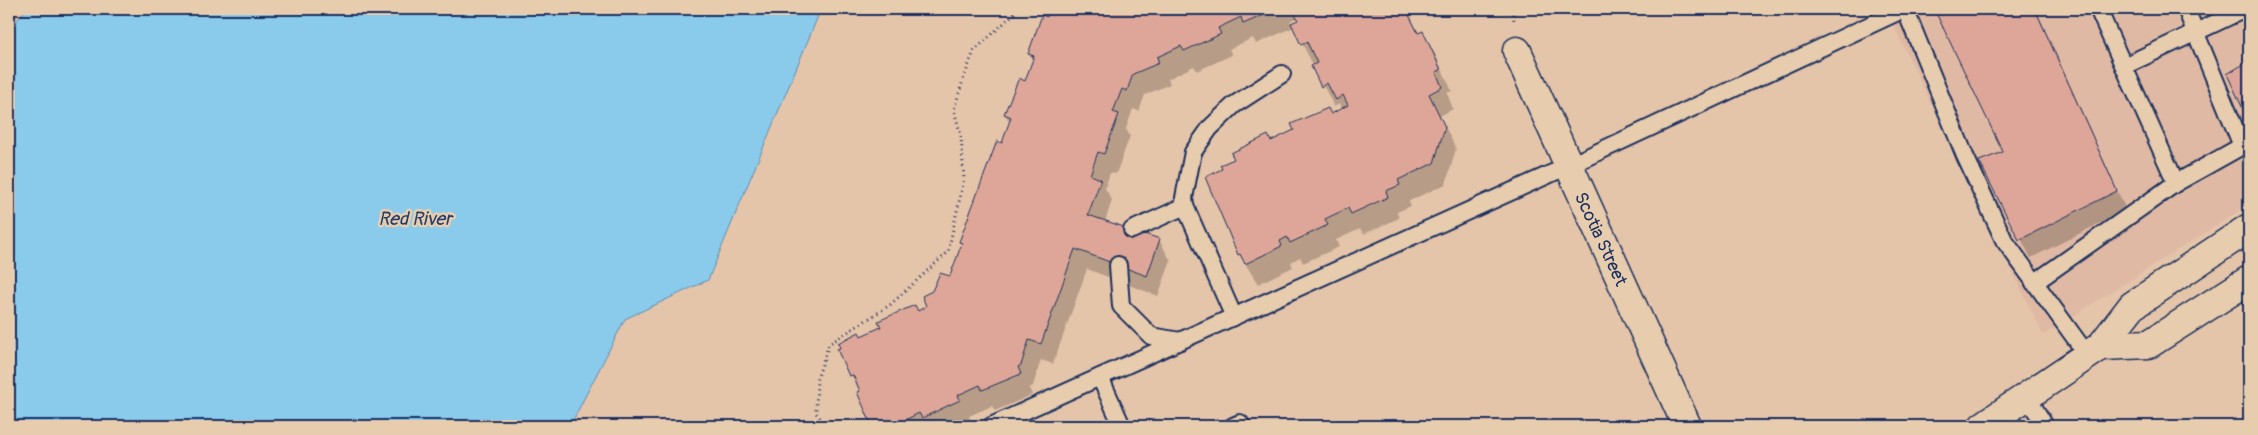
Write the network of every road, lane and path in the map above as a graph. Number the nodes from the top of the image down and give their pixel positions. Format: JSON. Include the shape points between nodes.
{"nodes":[{"id":1,"x":1019,"y":9,"type":"edge"},
{"id":2,"x":1905,"y":9,"type":"edge"},
{"id":3,"x":2098,"y":9,"type":"edge"},
{"id":4,"x":2186,"y":9,"type":"edge"},
{"id":5,"x":2245,"y":9,"type":"edge"},
{"id":6,"x":2196,"y":32,"type":"junction"},
{"id":7,"x":1517,"y":50,"type":"dead end"},
{"id":8,"x":2124,"y":66,"type":"junction"},
{"id":9,"x":1282,"y":74,"type":"dead end"},
{"id":10,"x":1568,"y":166,"type":"junction"},
{"id":11,"x":2176,"y":183,"type":"junction"},
{"id":12,"x":1185,"y":206,"type":"junction"},
{"id":13,"x":2249,"y":228,"type":"edge"},
{"id":14,"x":1132,"y":230,"type":"dead end"},
{"id":15,"x":1118,"y":266,"type":"dead end"},
{"id":16,"x":2249,"y":280,"type":"edge"},
{"id":17,"x":2034,"y":282,"type":"junction"},
{"id":18,"x":1234,"y":317,"type":"junction"},
{"id":19,"x":1180,"y":341,"type":"junction"},
{"id":20,"x":2094,"y":351,"type":"junction"},
{"id":21,"x":1100,"y":377,"type":"junction"},
{"id":22,"x":2028,"y":398,"type":"junction"},
{"id":23,"x":1023,"y":420,"type":"edge"},
{"id":24,"x":826,"y":426,"type":"edge"},
{"id":25,"x":992,"y":426,"type":"edge"},
{"id":26,"x":1122,"y":426,"type":"edge"},
{"id":27,"x":1233,"y":426,"type":"edge"},
{"id":28,"x":1242,"y":426,"type":"edge"},
{"id":29,"x":1687,"y":426,"type":"edge"},
{"id":30,"x":1983,"y":426,"type":"edge"},
{"id":31,"x":2045,"y":426,"type":"edge"}],
"edges":[{"from":1,"to":24,"type":"path","via":[[974,51],[962,80],[954,110],[961,136],[964,179],[948,252],[890,305],[829,344],[817,379],[816,413]]},
{"from":2,"to":10,"type":"lane"},
{"from":2,"to":17,"type":"lane","via":[[1965,156],[2004,240]]},
{"from":3,"to":8,"type":"lane"},
{"from":4,"to":6,"type":"lane"},
{"from":5,"to":6,"type":"lane"},
{"from":6,"to":8,"type":"lane"},
{"from":6,"to":11,"type":"lane","via":[[2242,146]]},
{"from":7,"to":10,"type":"street","name":"Scotia Street"},
{"from":8,"to":11,"type":"lane"},
{"from":9,"to":12,"type":"lane","via":[[1234,104],[1210,128],[1194,152]]},
{"from":10,"to":18,"type":"lane"},
{"from":10,"to":29,"type":"street","name":"Scotia Street"},
{"from":11,"to":17,"type":"lane"},
{"from":12,"to":14,"type":"lane"},
{"from":12,"to":18,"type":"lane"},
{"from":13,"to":20,"type":"street","via":[[2132,306]]},
{"from":15,"to":19,"type":"lane","via":[[1121,306],[1152,336]]},
{"from":16,"to":20,"type":"street","via":[[2149,344]]},
{"from":17,"to":20,"type":"lane"},
{"from":18,"to":19,"type":"lane"},
{"from":19,"to":21,"type":"lane"},
{"from":20,"to":22,"type":"street"},
{"from":21,"to":23,"type":"lane"},
{"from":21,"to":26,"type":"lane"},
{"from":22,"to":30,"type":"street"},
{"from":22,"to":31,"type":"lane"},
{"from":23,"to":25,"type":"lane"},
{"from":27,"to":28,"type":"lane","via":[[1240,423]]}]}
